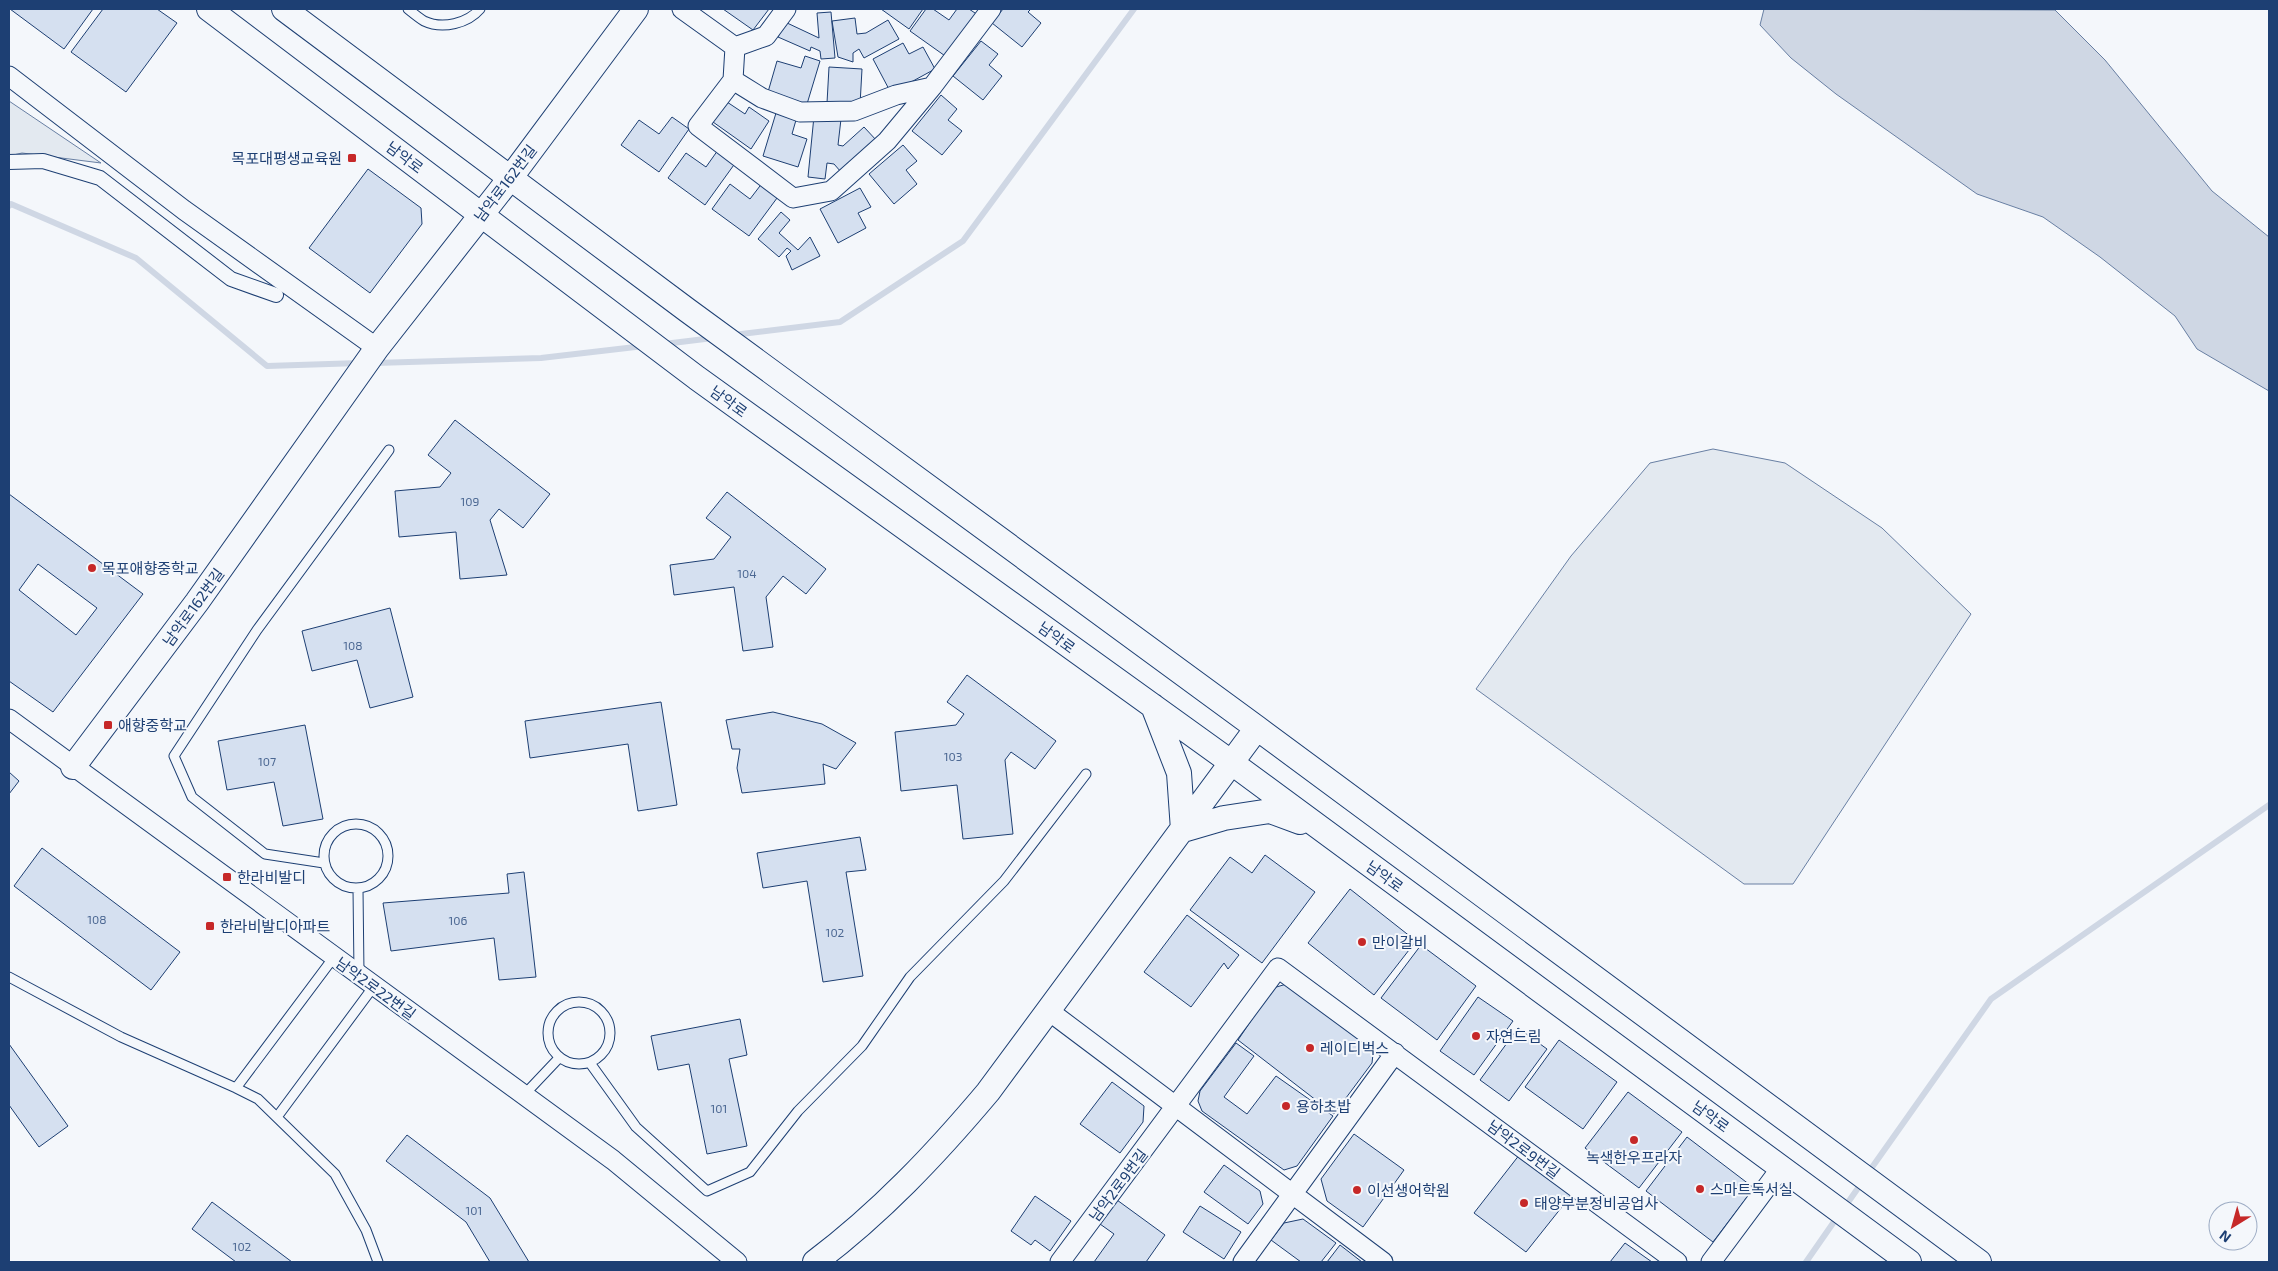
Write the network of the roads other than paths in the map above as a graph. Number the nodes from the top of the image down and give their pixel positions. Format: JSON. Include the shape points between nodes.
{"nodes":[{"id":1,"x":209,"y":9,"type":"edge"},
{"id":2,"x":284,"y":9,"type":"edge"},
{"id":3,"x":408,"y":9,"type":"edge"},
{"id":4,"x":480,"y":9,"type":"edge"},
{"id":5,"x":636,"y":9,"type":"edge"},
{"id":6,"x":682,"y":9,"type":"edge"},
{"id":7,"x":786,"y":9,"type":"edge"},
{"id":8,"x":991,"y":9,"type":"edge"},
{"id":9,"x":735,"y":47,"type":"junction"},
{"id":10,"x":9,"y":76,"type":"edge"},
{"id":11,"x":733,"y":80,"type":"junction"},
{"id":12,"x":932,"y":87,"type":"junction"},
{"id":13,"x":9,"y":162,"type":"edge"},
{"id":14,"x":511,"y":177,"type":"junction"},
{"id":15,"x":482,"y":215,"type":"junction"},
{"id":16,"x":276,"y":295,"type":"dead end"},
{"id":17,"x":374,"y":352,"type":"junction"},
{"id":18,"x":389,"y":450,"type":"dead end"},
{"id":19,"x":1153,"y":706,"type":"junction"},
{"id":20,"x":9,"y":719,"type":"edge"},
{"id":21,"x":1257,"y":728,"type":"junction"},
{"id":22,"x":1232,"y":763,"type":"junction"},
{"id":23,"x":73,"y":767,"type":"junction"},
{"id":24,"x":1086,"y":774,"type":"dead end"},
{"id":25,"x":1183,"y":830,"type":"junction"},
{"id":26,"x":1325,"y":832,"type":"junction"},
{"id":27,"x":324,"y":864,"type":"junction"},
{"id":28,"x":358,"y":889,"type":"junction"},
{"id":29,"x":334,"y":957,"type":"junction"},
{"id":30,"x":9,"y":977,"type":"edge"},
{"id":31,"x":366,"y":981,"type":"junction"},
{"id":32,"x":1049,"y":1011,"type":"junction"},
{"id":33,"x":1395,"y":1053,"type":"junction"},
{"id":34,"x":558,"y":1058,"type":"junction"},
{"id":35,"x":590,"y":1063,"type":"junction"},
{"id":36,"x":236,"y":1088,"type":"junction"},
{"id":37,"x":524,"y":1095,"type":"junction"},
{"id":38,"x":1177,"y":1108,"type":"junction"},
{"id":39,"x":277,"y":1117,"type":"junction"},
{"id":40,"x":1788,"y":1174,"type":"junction"},
{"id":41,"x":1294,"y":1195,"type":"junction"},
{"id":42,"x":1906,"y":1260,"type":"edge"},
{"id":43,"x":378,"y":1262,"type":"edge"},
{"id":44,"x":737,"y":1262,"type":"edge"},
{"id":45,"x":815,"y":1262,"type":"edge"},
{"id":46,"x":1060,"y":1262,"type":"edge"},
{"id":47,"x":1243,"y":1262,"type":"edge"},
{"id":48,"x":1383,"y":1262,"type":"edge"},
{"id":49,"x":1677,"y":1262,"type":"edge"},
{"id":50,"x":1711,"y":1262,"type":"edge"},
{"id":51,"x":1979,"y":1262,"type":"edge"}],
"edges":[{"from":1,"to":15,"type":"street","name":"남악로"},
{"from":2,"to":14,"type":"street"},
{"from":3,"to":4,"type":"lane","via":[[425,22],[454,25],[473,17]]},
{"from":5,"to":14,"type":"street","name":"남악로162번길"},
{"from":6,"to":9,"type":"street"},
{"from":7,"to":9,"type":"street","via":[[766,36]]},
{"from":8,"to":12,"type":"street"},
{"from":9,"to":11,"type":"street"},
{"from":10,"to":17,"type":"street"},
{"from":11,"to":12,"type":"street","via":[[762,98],[800,112],[854,111],[896,95]]},
{"from":11,"to":12,"type":"street","via":[[698,126],[793,198],[831,192],[887,141]]},
{"from":13,"to":16,"type":"street","via":[[44,161],[100,178],[231,279]]},
{"from":14,"to":15,"type":"street","name":"남악로162번길"},
{"from":14,"to":21,"type":"street"},
{"from":15,"to":17,"type":"street","name":"남악로162번길"},
{"from":15,"to":19,"type":"street","name":"남악로","via":[[696,378]]},
{"from":17,"to":23,"type":"street","name":"남악로162번길","via":[[197,602]]},
{"from":18,"to":27,"type":"lane","via":[[257,630],[174,756],[192,797],[265,854]]},
{"from":19,"to":22,"type":"street","name":"남악로"},
{"from":19,"to":25,"type":"street","via":[[1179,773]]},
{"from":20,"to":23,"type":"street","name":"남악2로22번길"},
{"from":21,"to":22,"type":"street"},
{"from":21,"to":51,"type":"street"},
{"from":22,"to":25,"type":"street"},
{"from":22,"to":26,"type":"street","name":"남악로"},
{"from":23,"to":29,"type":"street","name":"남악2로22번길"},
{"from":24,"to":35,"type":"lane","via":[[1004,881],[910,977],[862,1046],[798,1111],[750,1172],[707,1191],[636,1127]]},
{"from":25,"to":26,"type":"street","via":[[1224,818],[1270,811]]},
{"from":25,"to":32,"type":"street"},
{"from":26,"to":40,"type":"street","name":"남악로"},
{"from":27,"to":28,"type":"lane","via":[[336,882]]},
{"from":27,"to":28,"type":"lane","via":[[326,843],[341,827],[361,824],[372,828],[380,834],[389,853],[384,873],[368,887]]},
{"from":28,"to":31,"type":"lane"},
{"from":29,"to":31,"type":"street","name":"남악2로22번길"},
{"from":29,"to":36,"type":"lane"},
{"from":30,"to":36,"type":"lane","via":[[121,1037]]},
{"from":31,"to":37,"type":"street","name":"남악2로22번길"},
{"from":31,"to":39,"type":"lane"},
{"from":32,"to":38,"type":"street"},
{"from":32,"to":45,"type":"street","via":[[988,1092],[927,1162],[868,1220]]},
{"from":33,"to":38,"type":"street","name":"남악2로9번길","via":[[1278,968]]},
{"from":33,"to":41,"type":"street"},
{"from":33,"to":49,"type":"street","name":"남악2로9번길"},
{"from":34,"to":35,"type":"lane","via":[[574,1064]]},
{"from":34,"to":35,"type":"lane","via":[[548,1039],[547,1028],[551,1018],[567,1004],[583,1002],[598,1009],[610,1027],[606,1048]]},
{"from":34,"to":37,"type":"lane"},
{"from":36,"to":39,"type":"lane","via":[[258,1100]]},
{"from":37,"to":44,"type":"street","name":"남악2로22번길","via":[[613,1160]]},
{"from":38,"to":41,"type":"street"},
{"from":38,"to":46,"type":"street","name":"남악2로9번길"},
{"from":39,"to":43,"type":"lane","via":[[335,1174],[366,1230]]},
{"from":40,"to":42,"type":"street","name":"남악로"},
{"from":40,"to":50,"type":"street"},
{"from":41,"to":47,"type":"street"},
{"from":41,"to":48,"type":"street"}]}
